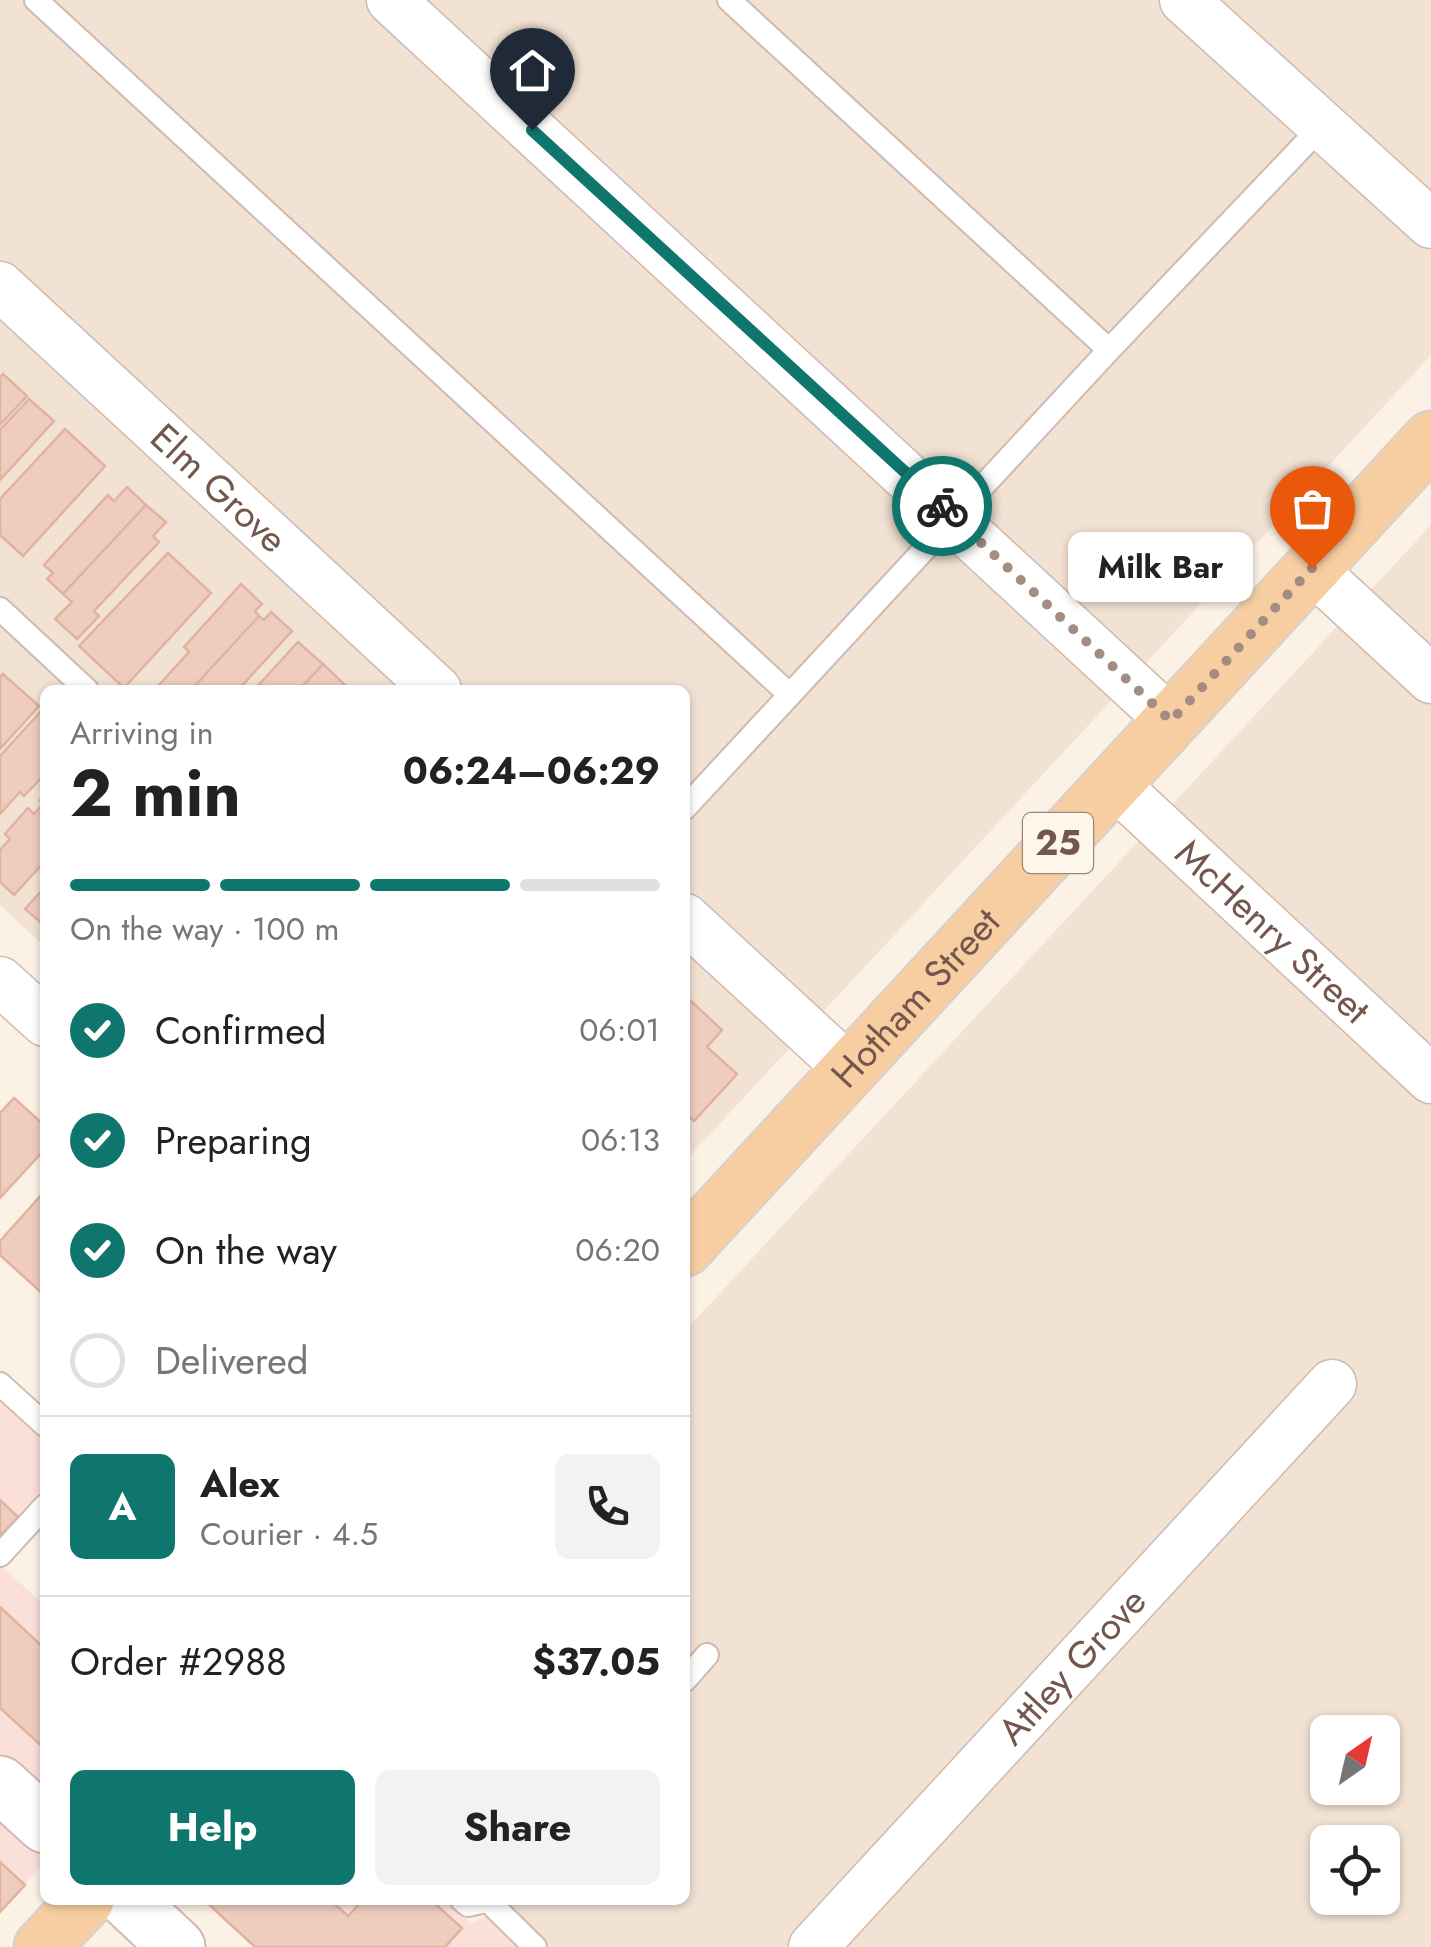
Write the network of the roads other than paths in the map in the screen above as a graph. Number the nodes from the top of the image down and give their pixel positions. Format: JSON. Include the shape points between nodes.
{"nodes":[{"id":1,"x":36,"y":0,"type":"edge"},
{"id":2,"x":391,"y":0,"type":"edge"},
{"id":3,"x":728,"y":0,"type":"edge"},
{"id":4,"x":1184,"y":0,"type":"edge"},
{"id":5,"x":1322,"y":126,"type":"junction"},
{"id":6,"x":1431,"y":224,"type":"edge"},
{"id":7,"x":0,"y":286,"type":"edge"},
{"id":8,"x":1109,"y":350,"type":"junction"},
{"id":9,"x":1431,"y":439,"type":"edge"},
{"id":10,"x":956,"y":519,"type":"junction"},
{"id":11,"x":1312,"y":568,"type":"junction"},
{"id":12,"x":0,"y":609,"type":"edge"},
{"id":13,"x":1431,"y":679,"type":"edge"},
{"id":14,"x":83,"y":685,"type":"edge"},
{"id":15,"x":432,"y":685,"type":"edge"},
{"id":16,"x":790,"y":695,"type":"junction"},
{"id":17,"x":1171,"y":721,"type":"junction"},
{"id":18,"x":1113,"y":783,"type":"junction"},
{"id":19,"x":690,"y":803,"type":"edge"},
{"id":20,"x":690,"y":923,"type":"edge"},
{"id":21,"x":0,"y":981,"type":"edge"},
{"id":22,"x":40,"y":1017,"type":"edge"},
{"id":23,"x":850,"y":1069,"type":"junction"},
{"id":24,"x":1431,"y":1079,"type":"edge"},
{"id":25,"x":690,"y":1243,"type":"edge"},
{"id":26,"x":0,"y":1384,"type":"edge"},
{"id":27,"x":1332,"y":1384,"type":"dead end"},
{"id":28,"x":40,"y":1420,"type":"edge"},
{"id":29,"x":40,"y":1511,"type":"edge"},
{"id":30,"x":0,"y":1555,"type":"edge"},
{"id":31,"x":708,"y":1655,"type":"dead end"},
{"id":32,"x":690,"y":1675,"type":"edge"},
{"id":33,"x":0,"y":1784,"type":"edge"},
{"id":34,"x":40,"y":1821,"type":"edge"},
{"id":35,"x":81,"y":1905,"type":"edge"},
{"id":36,"x":132,"y":1905,"type":"edge"},
{"id":37,"x":491,"y":1905,"type":"edge"},
{"id":38,"x":42,"y":1947,"type":"edge"},
{"id":39,"x":177,"y":1947,"type":"edge"},
{"id":40,"x":536,"y":1947,"type":"edge"},
{"id":41,"x":813,"y":1947,"type":"edge"}],
"edges":[{"from":1,"to":16,"type":"lane"},
{"from":2,"to":10,"type":"street"},
{"from":3,"to":8,"type":"lane"},
{"from":4,"to":5,"type":"street"},
{"from":5,"to":6,"type":"street"},
{"from":5,"to":8,"type":"lane"},
{"from":7,"to":15,"type":"street","name":"Elm Grove"},
{"from":8,"to":10,"type":"lane"},
{"from":9,"to":11,"type":"main road","name":"Hotham Street","number":"25"},
{"from":10,"to":16,"type":"lane"},
{"from":10,"to":17,"type":"street"},
{"from":11,"to":13,"type":"street"},
{"from":11,"to":17,"type":"main road","name":"Hotham Street","number":"25"},
{"from":12,"to":14,"type":"lane"},
{"from":16,"to":19,"type":"lane"},
{"from":17,"to":18,"type":"main road","name":"Hotham Street","number":"25"},
{"from":18,"to":23,"type":"main road","name":"Hotham Street","number":"25"},
{"from":18,"to":24,"type":"street","name":"McHenry Street"},
{"from":20,"to":23,"type":"street"},
{"from":21,"to":22,"type":"street"},
{"from":23,"to":25,"type":"main road","name":"Hotham Street","number":"25"},
{"from":26,"to":28,"type":"lane"},
{"from":27,"to":41,"type":"street","name":"Attley Grove"},
{"from":29,"to":30,"type":"lane"},
{"from":31,"to":32,"type":"lane"},
{"from":33,"to":34,"type":"main road"},
{"from":35,"to":38,"type":"main road"},
{"from":36,"to":39,"type":"main road"},
{"from":37,"to":40,"type":"lane"}]}
